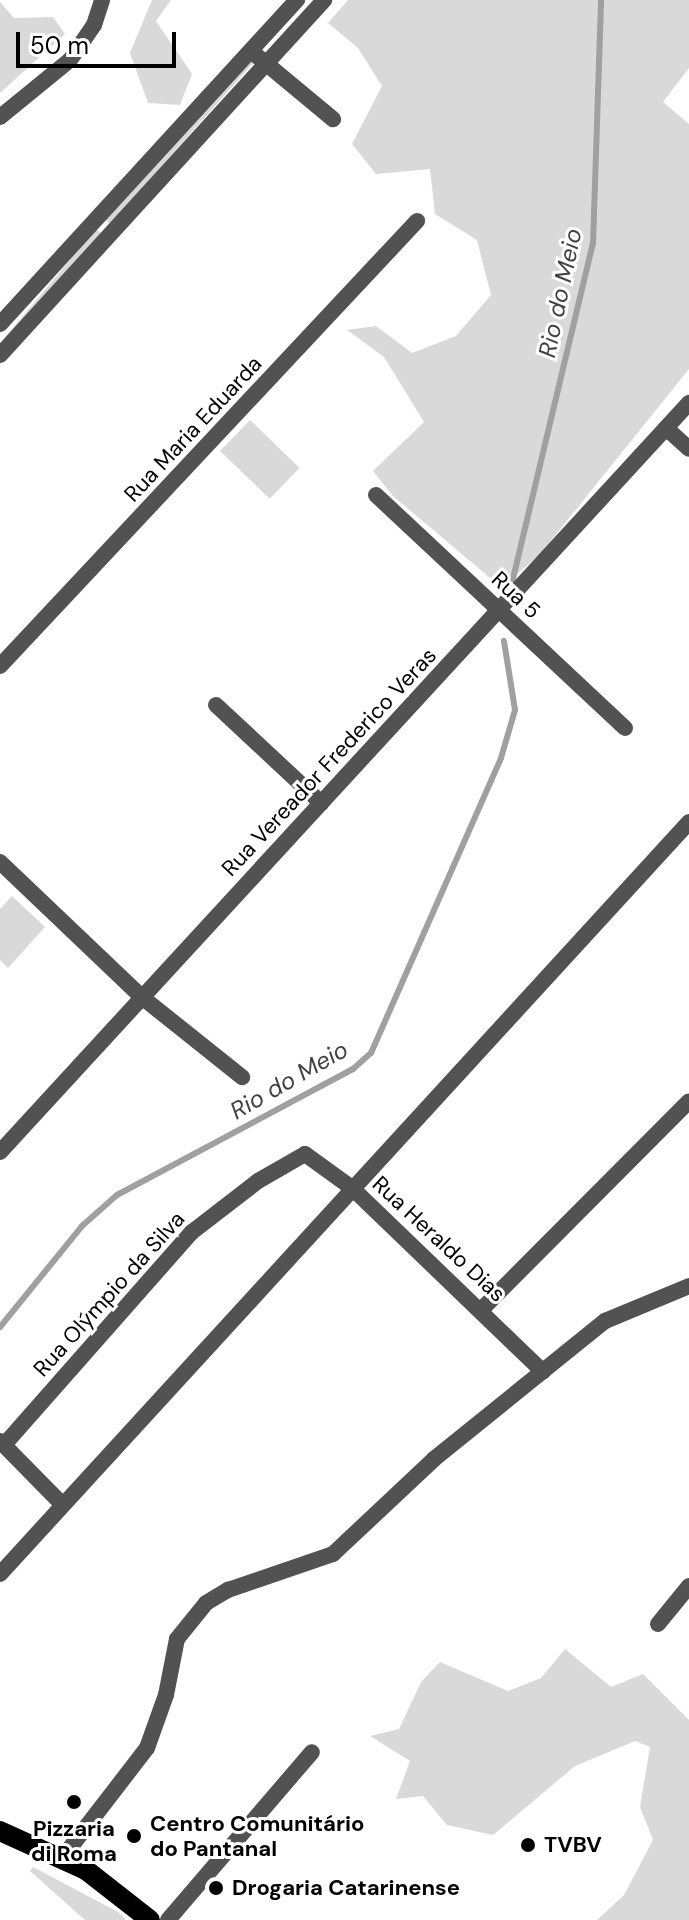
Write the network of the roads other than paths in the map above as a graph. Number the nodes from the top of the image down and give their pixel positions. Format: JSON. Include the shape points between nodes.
{"nodes":[{"id":1,"x":102,"y":0,"type":"edge"},
{"id":2,"x":297,"y":0,"type":"edge"},
{"id":3,"x":324,"y":0,"type":"edge"},
{"id":4,"x":250,"y":50,"type":"junction"},
{"id":5,"x":263,"y":61,"type":"junction"},
{"id":6,"x":0,"y":117,"type":"edge"},
{"id":7,"x":333,"y":119,"type":"dead end"},
{"id":8,"x":96,"y":220,"type":"junction"},
{"id":9,"x":417,"y":221,"type":"dead end"},
{"id":10,"x":110,"y":234,"type":"junction"},
{"id":11,"x":0,"y":324,"type":"edge"},
{"id":12,"x":0,"y":354,"type":"edge"},
{"id":13,"x":689,"y":403,"type":"edge"},
{"id":14,"x":666,"y":428,"type":"junction"},
{"id":15,"x":689,"y":449,"type":"edge"},
{"id":16,"x":376,"y":495,"type":"dead end"},
{"id":17,"x":499,"y":610,"type":"junction"},
{"id":18,"x":0,"y":666,"type":"edge"},
{"id":19,"x":216,"y":705,"type":"dead end"},
{"id":20,"x":625,"y":728,"type":"dead end"},
{"id":21,"x":321,"y":803,"type":"junction"},
{"id":22,"x":689,"y":822,"type":"edge"},
{"id":23,"x":0,"y":862,"type":"edge"},
{"id":24,"x":143,"y":998,"type":"junction"},
{"id":25,"x":242,"y":1077,"type":"dead end"},
{"id":26,"x":689,"y":1101,"type":"edge"},
{"id":27,"x":0,"y":1152,"type":"edge"},
{"id":28,"x":296,"y":1156,"type":"joint"},
{"id":29,"x":352,"y":1188,"type":"junction"},
{"id":30,"x":689,"y":1286,"type":"edge"},
{"id":31,"x":482,"y":1309,"type":"junction"},
{"id":32,"x":543,"y":1372,"type":"junction"},
{"id":33,"x":2,"y":1443,"type":"edge"},
{"id":34,"x":61,"y":1503,"type":"junction"},
{"id":35,"x":0,"y":1574,"type":"edge"},
{"id":36,"x":689,"y":1586,"type":"edge"},
{"id":37,"x":658,"y":1624,"type":"dead end"},
{"id":38,"x":312,"y":1752,"type":"dead end"},
{"id":39,"x":0,"y":1831,"type":"edge"},
{"id":40,"x":63,"y":1857,"type":"junction"},
{"id":41,"x":150,"y":1920,"type":"edge"},
{"id":42,"x":168,"y":1920,"type":"edge"}],
"edges":[{"from":1,"to":6,"type":"street","via":[[94,25],[70,60]]},
{"from":2,"to":4,"type":"street"},
{"from":3,"to":5,"type":"street"},
{"from":4,"to":5,"type":"street"},
{"from":4,"to":8,"type":"street"},
{"from":5,"to":7,"type":"street"},
{"from":5,"to":10,"type":"street"},
{"from":8,"to":10,"type":"street"},
{"from":8,"to":11,"type":"street"},
{"from":9,"to":18,"type":"street","name":"Rua Maria Eduarda"},
{"from":10,"to":12,"type":"street"},
{"from":13,"to":14,"type":"street","name":"Rua Vereador Frederico Veras"},
{"from":14,"to":15,"type":"street"},
{"from":14,"to":17,"type":"street","name":"Rua Vereador Frederico Veras"},
{"from":16,"to":17,"type":"street","name":"Rua 5"},
{"from":17,"to":20,"type":"street","name":"Rua 5"},
{"from":17,"to":21,"type":"street","name":"Rua Vereador Frederico Veras"},
{"from":19,"to":21,"type":"street"},
{"from":21,"to":24,"type":"street","name":"Rua Vereador Frederico Veras"},
{"from":22,"to":29,"type":"street"},
{"from":23,"to":24,"type":"street"},
{"from":24,"to":25,"type":"street"},
{"from":24,"to":27,"type":"street","name":"Rua Vereador Frederico Veras"},
{"from":26,"to":31,"type":"street"},
{"from":28,"to":29,"type":"street","name":"Rua Heraldo Dias","via":[[312,1155]]},
{"from":28,"to":33,"type":"street","name":"Rua Olýmpio da Silva","via":[[192,1232]]},
{"from":29,"to":31,"type":"street","name":"Rua Heraldo Dias"},
{"from":29,"to":34,"type":"street"},
{"from":30,"to":32,"type":"street","via":[[605,1321]]},
{"from":31,"to":32,"type":"street","name":"Rua Heraldo Dias"},
{"from":32,"to":40,"type":"street","via":[[434,1459],[333,1554],[228,1590],[185,1623],[147,1748]]},
{"from":33,"to":34,"type":"street"},
{"from":34,"to":35,"type":"street"},
{"from":36,"to":37,"type":"street"},
{"from":38,"to":42,"type":"street"},
{"from":39,"to":40,"type":"main road"},
{"from":40,"to":41,"type":"main road"}]}
